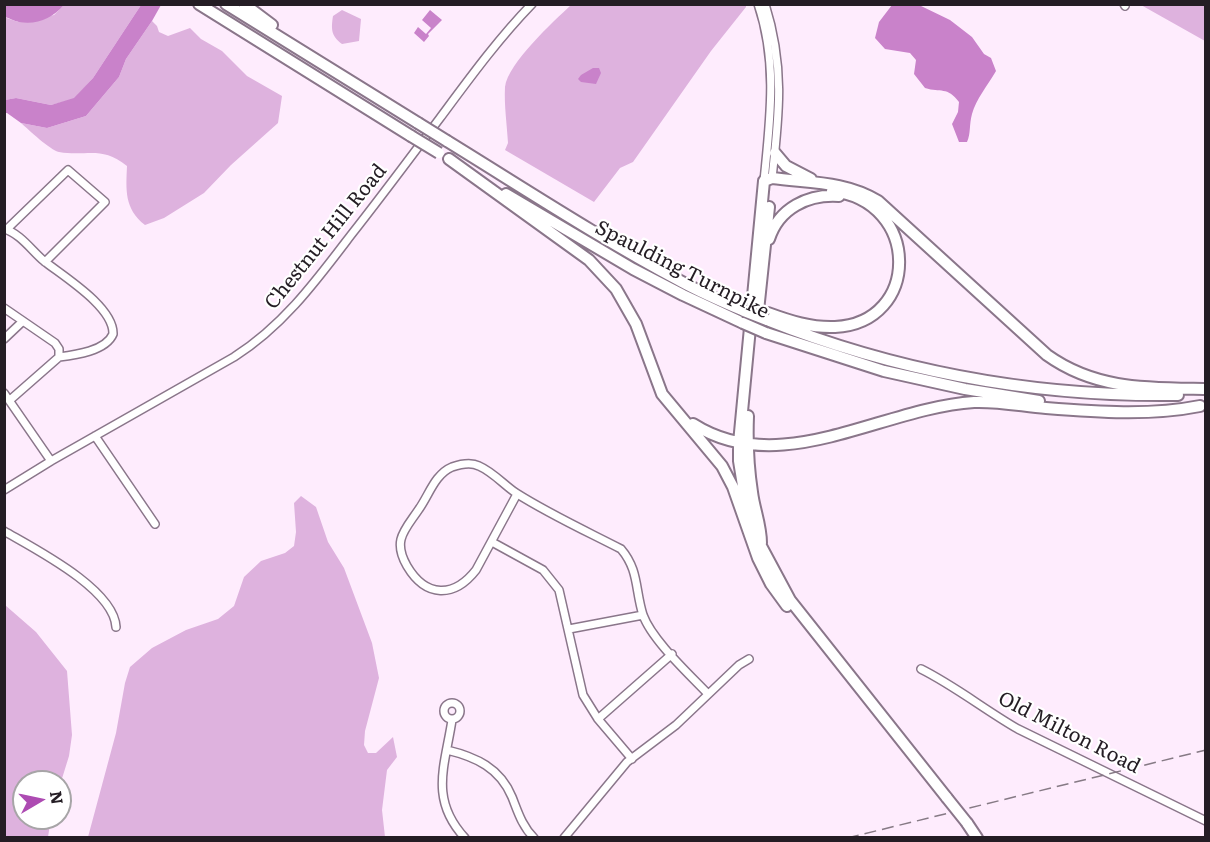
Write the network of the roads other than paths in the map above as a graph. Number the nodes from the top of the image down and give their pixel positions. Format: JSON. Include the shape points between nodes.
{"nodes":[{"id":1,"x":199,"y":4,"type":"edge"},
{"id":2,"x":226,"y":4,"type":"edge"},
{"id":3,"x":244,"y":4,"type":"edge"},
{"id":4,"x":532,"y":4,"type":"edge"},
{"id":5,"x":758,"y":4,"type":"edge"},
{"id":6,"x":765,"y":4,"type":"edge"},
{"id":7,"x":324,"y":65,"type":"junction"},
{"id":8,"x":775,"y":153,"type":"junction"},
{"id":9,"x":449,"y":159,"type":"junction"},
{"id":10,"x":769,"y":181,"type":"junction"},
{"id":11,"x":832,"y":185,"type":"junction"},
{"id":12,"x":865,"y":202,"type":"junction"},
{"id":13,"x":6,"y":229,"type":"edge"},
{"id":14,"x":45,"y":262,"type":"junction"},
{"id":15,"x":763,"y":268,"type":"junction"},
{"id":16,"x":4,"y":308,"type":"edge"},
{"id":17,"x":768,"y":316,"type":"junction"},
{"id":18,"x":23,"y":321,"type":"junction"},
{"id":19,"x":4,"y":339,"type":"edge"},
{"id":20,"x":59,"y":357,"type":"junction"},
{"id":21,"x":1206,"y":389,"type":"edge"},
{"id":22,"x":4,"y":393,"type":"edge"},
{"id":23,"x":1206,"y":394,"type":"edge"},
{"id":24,"x":10,"y":399,"type":"junction"},
{"id":25,"x":1203,"y":406,"type":"edge"},
{"id":26,"x":677,"y":414,"type":"junction"},
{"id":27,"x":95,"y":436,"type":"junction"},
{"id":28,"x":743,"y":444,"type":"junction"},
{"id":29,"x":51,"y":462,"type":"junction"},
{"id":30,"x":4,"y":490,"type":"edge"},
{"id":31,"x":517,"y":494,"type":"junction"},
{"id":32,"x":155,"y":524,"type":"dead end"},
{"id":33,"x":4,"y":531,"type":"edge"},
{"id":34,"x":492,"y":542,"type":"junction"},
{"id":35,"x":643,"y":615,"type":"junction"},
{"id":36,"x":802,"y":616,"type":"junction"},
{"id":37,"x":116,"y":627,"type":"dead end"},
{"id":38,"x":569,"y":629,"type":"junction"},
{"id":39,"x":672,"y":654,"type":"junction"},
{"id":40,"x":749,"y":659,"type":"dead end"},
{"id":41,"x":921,"y":669,"type":"dead end"},
{"id":42,"x":708,"y":694,"type":"junction"},
{"id":43,"x":598,"y":719,"type":"junction"},
{"id":44,"x":452,"y":720,"type":"dead end"},
{"id":45,"x":447,"y":750,"type":"junction"},
{"id":46,"x":632,"y":759,"type":"junction"},
{"id":47,"x":1206,"y":821,"type":"edge"},
{"id":48,"x":465,"y":837,"type":"edge"},
{"id":49,"x":534,"y":837,"type":"edge"},
{"id":50,"x":564,"y":837,"type":"edge"},
{"id":51,"x":977,"y":837,"type":"edge"}],
"edges":[{"from":1,"to":9,"type":"highway","name":"Spaulding Turnpike","bridge":true},
{"from":2,"to":7,"type":"highway","name":"Spaulding Turnpike"},
{"from":3,"to":7,"type":"highway"},
{"from":4,"to":27,"type":"street","name":"Chestnut Hill Road","via":[[280,322],[228,361]]},
{"from":5,"to":10,"type":"street","via":[[772,77]]},
{"from":6,"to":8,"type":"street","via":[[780,76]]},
{"from":7,"to":17,"type":"highway","name":"Spaulding Turnpike","bridge":true,"via":[[683,283]]},
{"from":8,"to":10,"type":"street"},
{"from":8,"to":11,"type":"highway","via":[[792,170]]},
{"from":9,"to":25,"type":"highway","name":"Spaulding Turnpike","bridge":true,"via":[[598,250],[766,333],[884,371],[997,395],[1081,404]]},
{"from":9,"to":26,"type":"highway","via":[[589,260],[604,275],[633,319],[656,382]]},
{"from":10,"to":11,"type":"highway"},
{"from":10,"to":12,"type":"highway","via":[[839,192]]},
{"from":10,"to":15,"type":"highway"},
{"from":10,"to":28,"type":"highway"},
{"from":11,"to":21,"type":"highway","via":[[855,188],[878,201],[1047,355],[1068,368],[1106,382]]},
{"from":12,"to":15,"type":"highway","via":[[820,196],[791,208],[780,217],[772,232]]},
{"from":12,"to":17,"type":"highway","via":[[887,221],[899,249],[898,274],[882,305],[856,323],[836,327]]},
{"from":13,"to":14,"type":"street"},
{"from":13,"to":14,"type":"street","via":[[68,170],[76,176],[105,202]]},
{"from":14,"to":20,"type":"street","via":[[83,290],[113,328],[108,342]]},
{"from":15,"to":28,"type":"highway"},
{"from":16,"to":18,"type":"street"},
{"from":17,"to":23,"type":"highway","name":"Spaulding Turnpike","via":[[817,339],[868,355],[992,382],[1100,394]]},
{"from":18,"to":19,"type":"street"},
{"from":18,"to":20,"type":"street","via":[[55,343]]},
{"from":20,"to":24,"type":"street"},
{"from":22,"to":24,"type":"street"},
{"from":24,"to":29,"type":"street"},
{"from":25,"to":28,"type":"highway","via":[[1174,411],[1098,412],[990,402],[957,403],[799,443]]},
{"from":26,"to":28,"type":"highway","via":[[715,436]]},
{"from":26,"to":36,"type":"highway","via":[[722,466],[761,566],[788,608]]},
{"from":27,"to":29,"type":"street","name":"Chestnut Hill Road"},
{"from":27,"to":32,"type":"street"},
{"from":28,"to":36,"type":"highway","via":[[761,543]]},
{"from":29,"to":30,"type":"street","name":"Chestnut Hill Road"},
{"from":31,"to":34,"type":"street"},
{"from":31,"to":34,"type":"street","via":[[479,466],[454,466],[439,477],[406,524],[400,543],[411,572],[426,586],[439,591],[451,590],[469,579]]},
{"from":31,"to":35,"type":"street","via":[[621,549],[631,561]]},
{"from":33,"to":37,"type":"street","via":[[90,587],[110,607]]},
{"from":34,"to":38,"type":"street","via":[[550,577],[559,590]]},
{"from":35,"to":38,"type":"street"},
{"from":35,"to":39,"type":"street","via":[[651,632]]},
{"from":36,"to":51,"type":"highway","bridge":true},
{"from":38,"to":43,"type":"street","via":[[583,695]]},
{"from":39,"to":42,"type":"street"},
{"from":39,"to":43,"type":"street"},
{"from":40,"to":42,"type":"street"},
{"from":41,"to":47,"type":"street","name":"Old Milton Road","via":[[1018,729]]},
{"from":42,"to":46,"type":"street"},
{"from":43,"to":46,"type":"street"},
{"from":44,"to":45,"type":"street"},
{"from":45,"to":48,"type":"street","via":[[443,800],[448,817]]},
{"from":45,"to":49,"type":"street","via":[[477,758],[496,773]]},
{"from":46,"to":50,"type":"street"}]}
